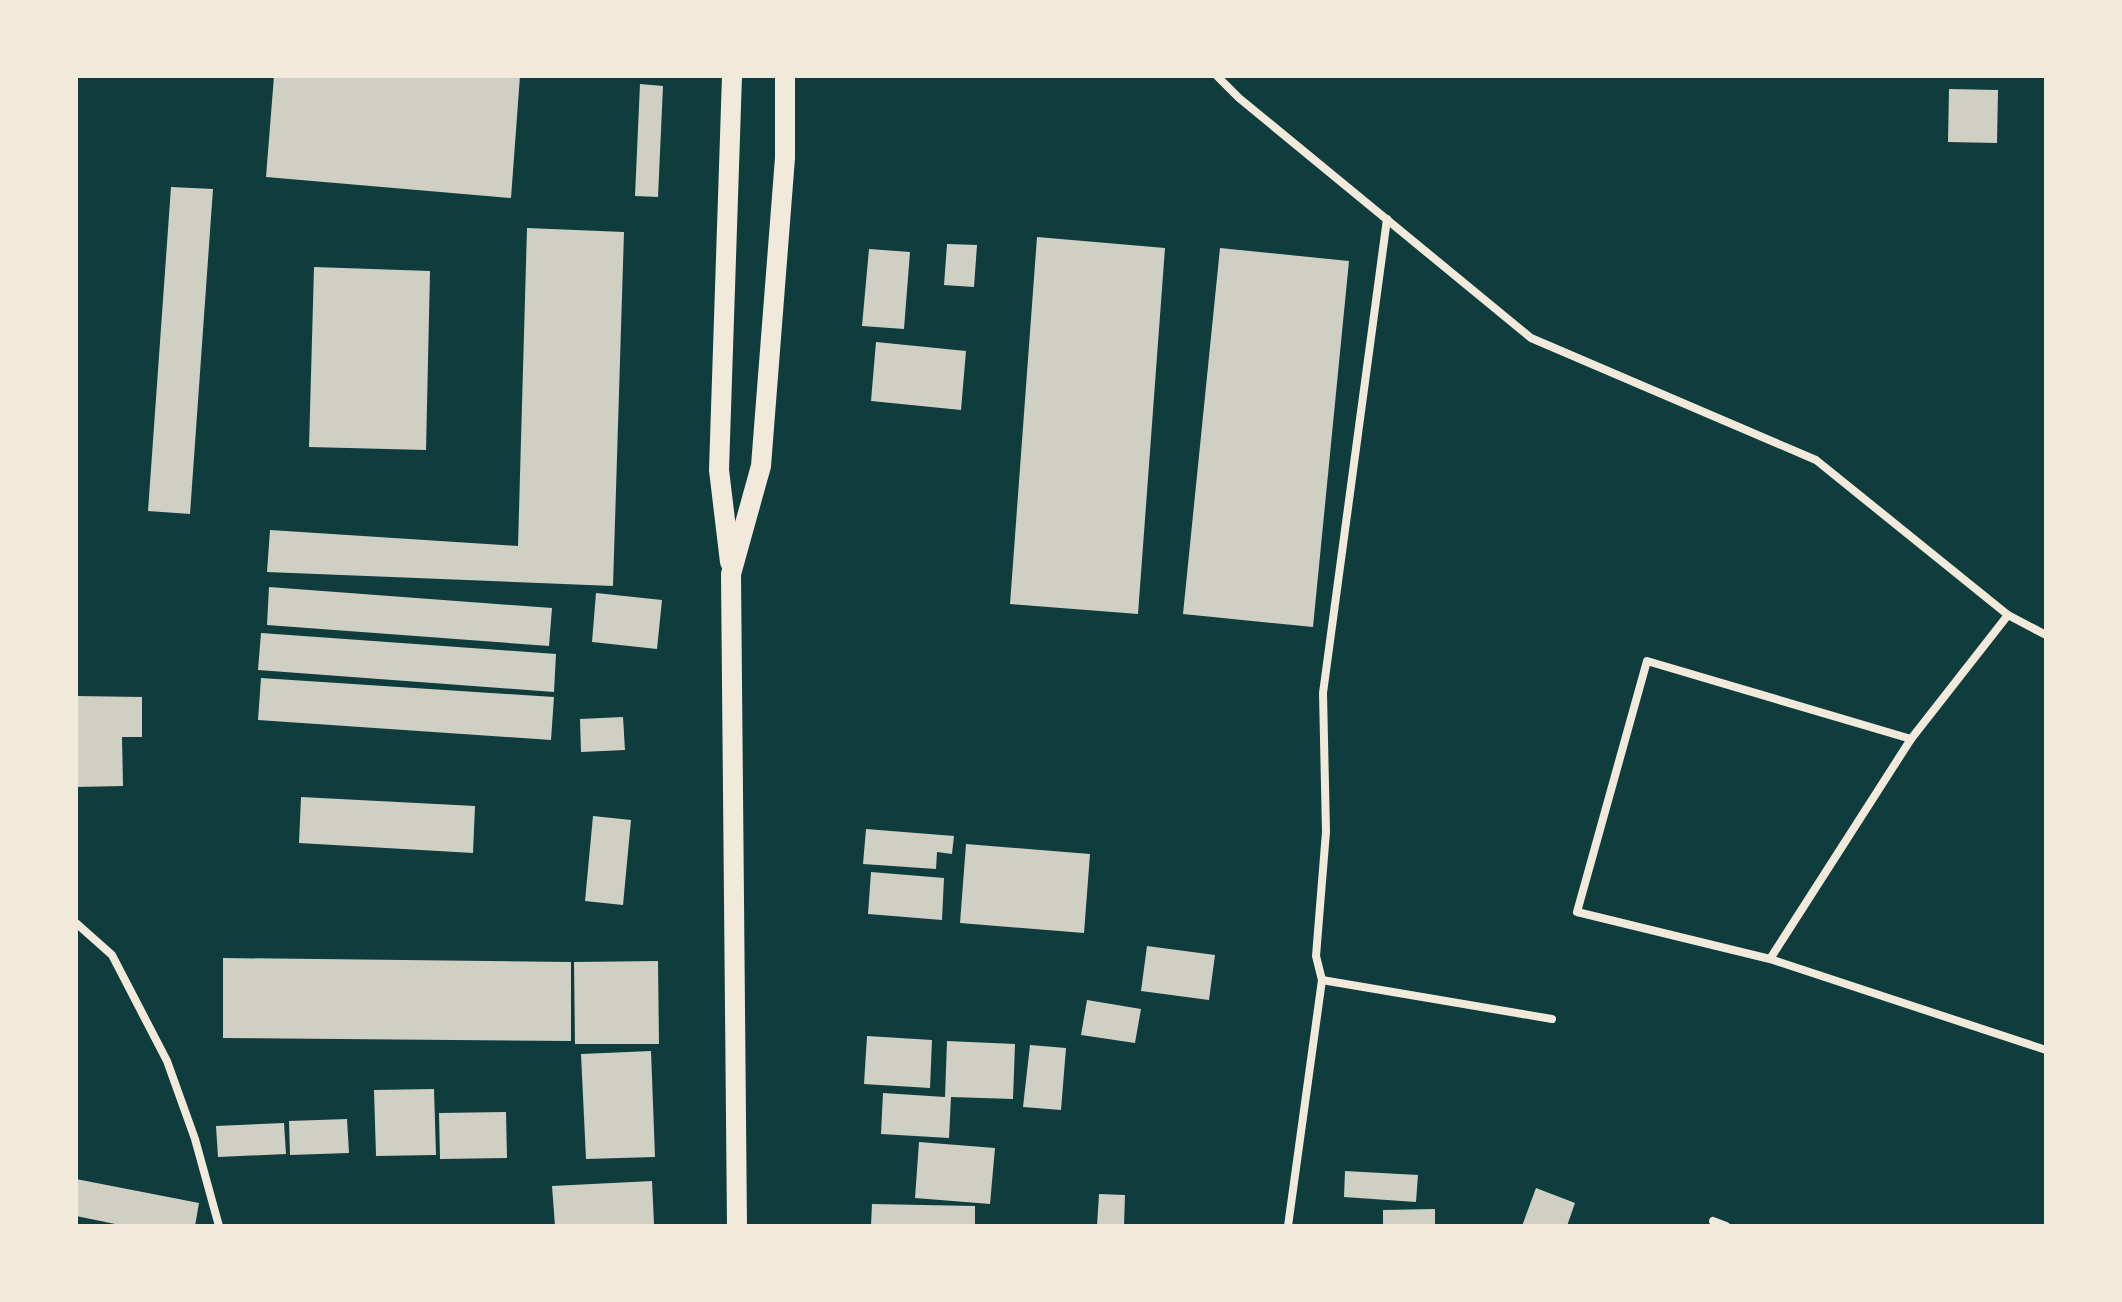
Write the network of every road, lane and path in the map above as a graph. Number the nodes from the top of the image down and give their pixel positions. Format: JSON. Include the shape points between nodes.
{"nodes":[{"id":1,"x":732,"y":76,"type":"edge"},
{"id":2,"x":785,"y":76,"type":"edge"},
{"id":3,"x":1217,"y":76,"type":"edge"},
{"id":4,"x":1387,"y":219,"type":"junction"},
{"id":5,"x":731,"y":574,"type":"junction"},
{"id":6,"x":2008,"y":615,"type":"junction"},
{"id":7,"x":2046,"y":635,"type":"edge"},
{"id":8,"x":1911,"y":739,"type":"junction"},
{"id":9,"x":76,"y":923,"type":"edge"},
{"id":10,"x":1770,"y":959,"type":"junction"},
{"id":11,"x":1322,"y":980,"type":"junction"},
{"id":12,"x":1552,"y":1019,"type":"dead end"},
{"id":13,"x":2046,"y":1050,"type":"edge"},
{"id":14,"x":1713,"y":1221,"type":"dead end"},
{"id":15,"x":219,"y":1226,"type":"edge"},
{"id":16,"x":737,"y":1226,"type":"edge"},
{"id":17,"x":1288,"y":1226,"type":"edge"},
{"id":18,"x":1726,"y":1226,"type":"edge"}],
"edges":[{"from":1,"to":5,"type":"main road","via":[[719,470]]},
{"from":2,"to":5,"type":"main road","via":[[785,158],[761,466]]},
{"from":3,"to":4,"type":"street"},
{"from":4,"to":6,"type":"street","via":[[1531,338],[1816,460]]},
{"from":4,"to":11,"type":"street","via":[[1323,693],[1326,832],[1316,956]]},
{"from":5,"to":16,"type":"main road"},
{"from":6,"to":7,"type":"street"},
{"from":6,"to":8,"type":"street"},
{"from":8,"to":10,"type":"street"},
{"from":8,"to":10,"type":"street","via":[[1647,661],[1577,912]]},
{"from":9,"to":15,"type":"street","via":[[112,955],[167,1061]]},
{"from":10,"to":13,"type":"street"},
{"from":11,"to":12,"type":"street"},
{"from":11,"to":17,"type":"street"},
{"from":14,"to":18,"type":"street"}]}
